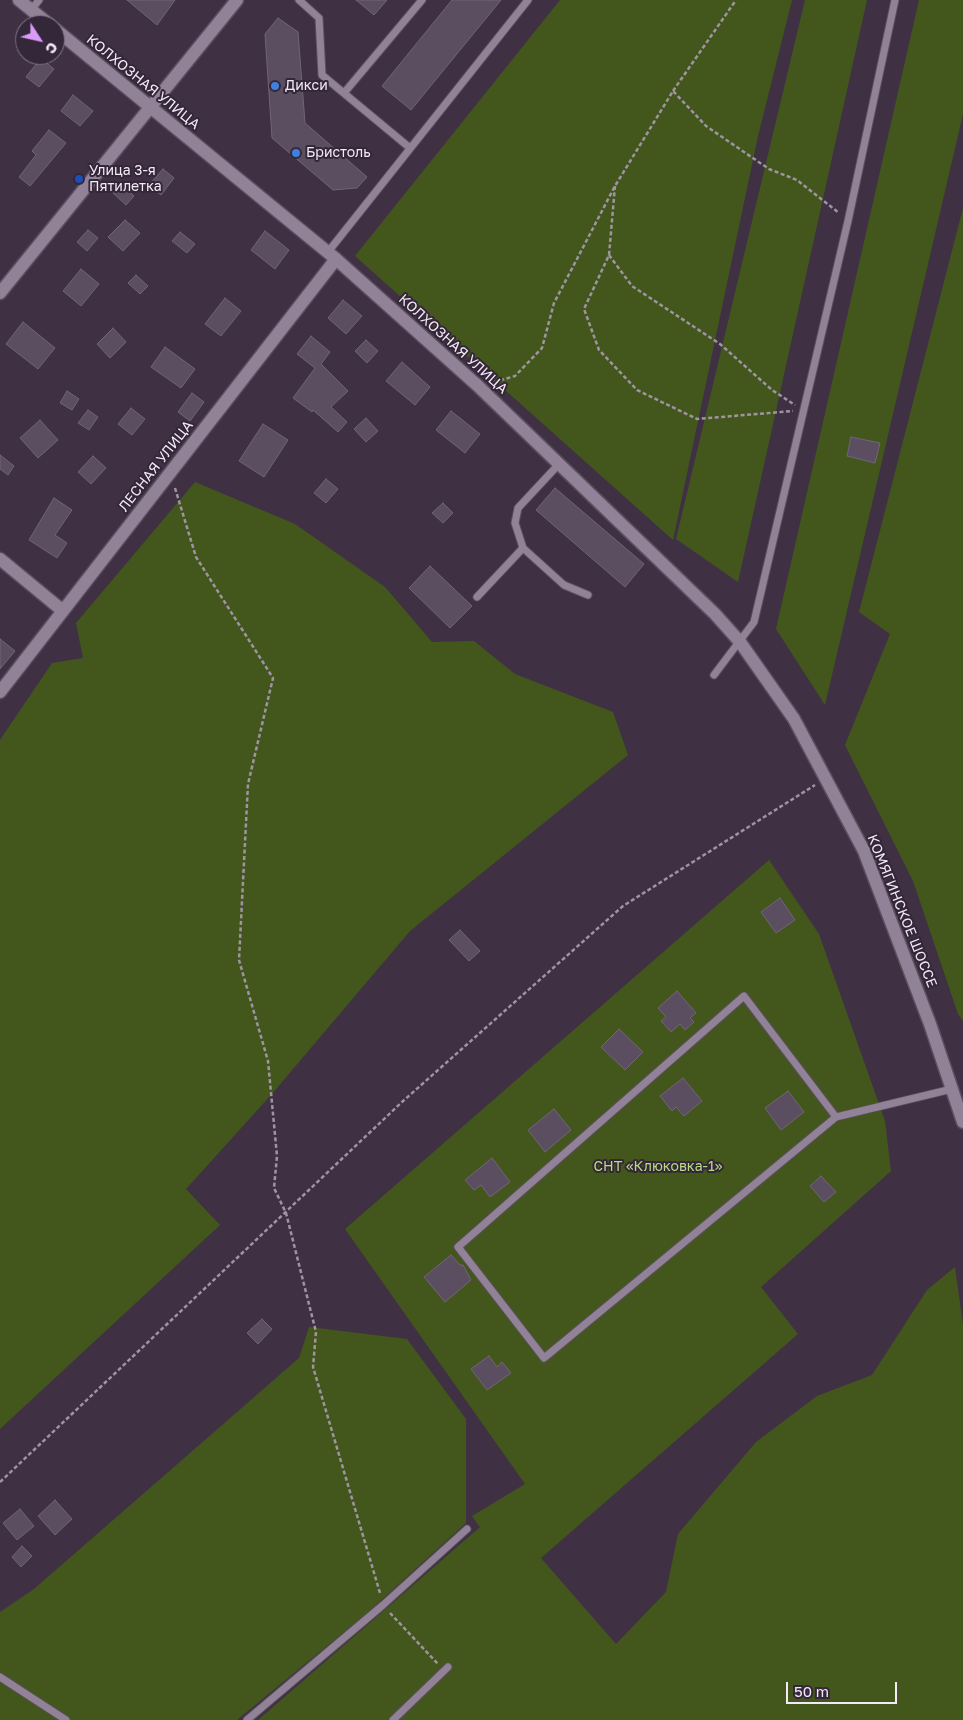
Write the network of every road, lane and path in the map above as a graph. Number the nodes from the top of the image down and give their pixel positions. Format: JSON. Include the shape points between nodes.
{"nodes":[{"id":1,"x":19,"y":0,"type":"edge"},
{"id":2,"x":237,"y":0,"type":"edge"},
{"id":3,"x":299,"y":0,"type":"edge"},
{"id":4,"x":422,"y":0,"type":"edge"},
{"id":5,"x":528,"y":0,"type":"edge"},
{"id":6,"x":736,"y":0,"type":"edge"},
{"id":7,"x":895,"y":0,"type":"edge"},
{"id":8,"x":35,"y":5,"type":"edge"},
{"id":9,"x":65,"y":37,"type":"edge"},
{"id":10,"x":673,"y":91,"type":"junction"},
{"id":11,"x":344,"y":93,"type":"junction"},
{"id":12,"x":150,"y":107,"type":"junction"},
{"id":13,"x":410,"y":148,"type":"junction"},
{"id":14,"x":615,"y":186,"type":"junction"},
{"id":15,"x":848,"y":221,"type":"junction"},
{"id":16,"x":332,"y":255,"type":"junction"},
{"id":17,"x":609,"y":256,"type":"junction"},
{"id":18,"x":0,"y":293,"type":"edge"},
{"id":19,"x":478,"y":386,"type":"junction"},
{"id":20,"x":803,"y":410,"type":"junction"},
{"id":21,"x":559,"y":464,"type":"junction"},
{"id":22,"x":171,"y":473,"type":"junction"},
{"id":23,"x":523,"y":548,"type":"junction"},
{"id":24,"x":0,"y":560,"type":"edge"},
{"id":25,"x":588,"y":595,"type":"dead end"},
{"id":26,"x":478,"y":597,"type":"dead end"},
{"id":27,"x":63,"y":611,"type":"junction"},
{"id":28,"x":740,"y":642,"type":"junction"},
{"id":29,"x":714,"y":675,"type":"dead end"},
{"id":30,"x":0,"y":692,"type":"edge"},
{"id":31,"x":794,"y":719,"type":"joint"},
{"id":32,"x":826,"y":779,"type":"junction"},
{"id":33,"x":952,"y":1089,"type":"junction"},
{"id":34,"x":836,"y":1117,"type":"junction"},
{"id":35,"x":963,"y":1122,"type":"edge"},
{"id":36,"x":286,"y":1213,"type":"junction"},
{"id":37,"x":0,"y":1482,"type":"edge"},
{"id":38,"x":467,"y":1530,"type":"dead end"},
{"id":39,"x":383,"y":1605,"type":"junction"},
{"id":40,"x":447,"y":1669,"type":"joint"},
{"id":41,"x":0,"y":1677,"type":"edge"},
{"id":42,"x":66,"y":1720,"type":"edge"},
{"id":43,"x":247,"y":1720,"type":"edge"},
{"id":44,"x":393,"y":1720,"type":"edge"}],
"edges":[{"from":1,"to":8,"type":"street"},
{"from":2,"to":12,"type":"street"},
{"from":3,"to":11,"type":"lane","via":[[319,18],[322,75]]},
{"from":4,"to":11,"type":"lane"},
{"from":5,"to":13,"type":"lane"},
{"from":6,"to":10,"type":"path"},
{"from":7,"to":15,"type":"lane"},
{"from":9,"to":12,"type":"street","name":"КОЛХОЗНАЯ УЛИЦА"},
{"from":10,"to":14,"type":"path"},
{"from":10,"to":15,"type":"path","via":[[706,126],[769,169],[797,180]]},
{"from":11,"to":13,"type":"lane"},
{"from":12,"to":16,"type":"street","name":"КОЛХОЗНАЯ УЛИЦА"},
{"from":12,"to":18,"type":"street"},
{"from":13,"to":16,"type":"lane"},
{"from":14,"to":17,"type":"path"},
{"from":14,"to":19,"type":"path","via":[[554,303],[542,348],[515,376]]},
{"from":15,"to":20,"type":"lane"},
{"from":16,"to":19,"type":"street","name":"КОЛХОЗНАЯ УЛИЦА"},
{"from":16,"to":22,"type":"street","name":"ЛЕСНАЯ УЛИЦА"},
{"from":17,"to":20,"type":"path","via":[[632,286],[720,344],[772,390]]},
{"from":17,"to":20,"type":"path","via":[[584,309],[599,350],[637,390],[697,419]]},
{"from":19,"to":21,"type":"street","name":"КОЛХОЗНАЯ УЛИЦА"},
{"from":20,"to":28,"type":"lane","via":[[754,622]]},
{"from":21,"to":23,"type":"lane","via":[[518,508],[515,523]]},
{"from":21,"to":28,"type":"street","name":"КОЛХОЗНАЯ УЛИЦА"},
{"from":22,"to":27,"type":"street","name":"ЛЕСНАЯ УЛИЦА"},
{"from":22,"to":36,"type":"path","via":[[196,557],[273,678],[248,784],[239,960],[268,1061],[277,1156],[274,1188]]},
{"from":23,"to":25,"type":"lane","via":[[564,584]]},
{"from":23,"to":26,"type":"lane"},
{"from":24,"to":27,"type":"street"},
{"from":27,"to":30,"type":"street","name":"ЛЕСНАЯ УЛИЦА"},
{"from":28,"to":29,"type":"lane"},
{"from":28,"to":31,"type":"street","name":"КОЛХОЗНАЯ УЛИЦА"},
{"from":31,"to":32,"type":"street","name":"КОМЯГИНСКОЕ ШОССЕ"},
{"from":32,"to":33,"type":"street","name":"КОМЯГИНСКОЕ ШОССЕ","via":[[864,851]]},
{"from":32,"to":36,"type":"path","via":[[623,906],[402,1102]]},
{"from":33,"to":34,"type":"lane"},
{"from":33,"to":35,"type":"street","name":"КОМЯГИНСКОЕ ШОССЕ"},
{"from":34,"to":34,"type":"lane","via":[[544,1358],[458,1247],[744,996]]},
{"from":36,"to":37,"type":"path"},
{"from":36,"to":39,"type":"path","via":[[316,1332],[313,1367]]},
{"from":38,"to":39,"type":"lane"},
{"from":39,"to":40,"type":"path"},
{"from":39,"to":43,"type":"lane"},
{"from":40,"to":44,"type":"lane"},
{"from":41,"to":42,"type":"lane"}]}
